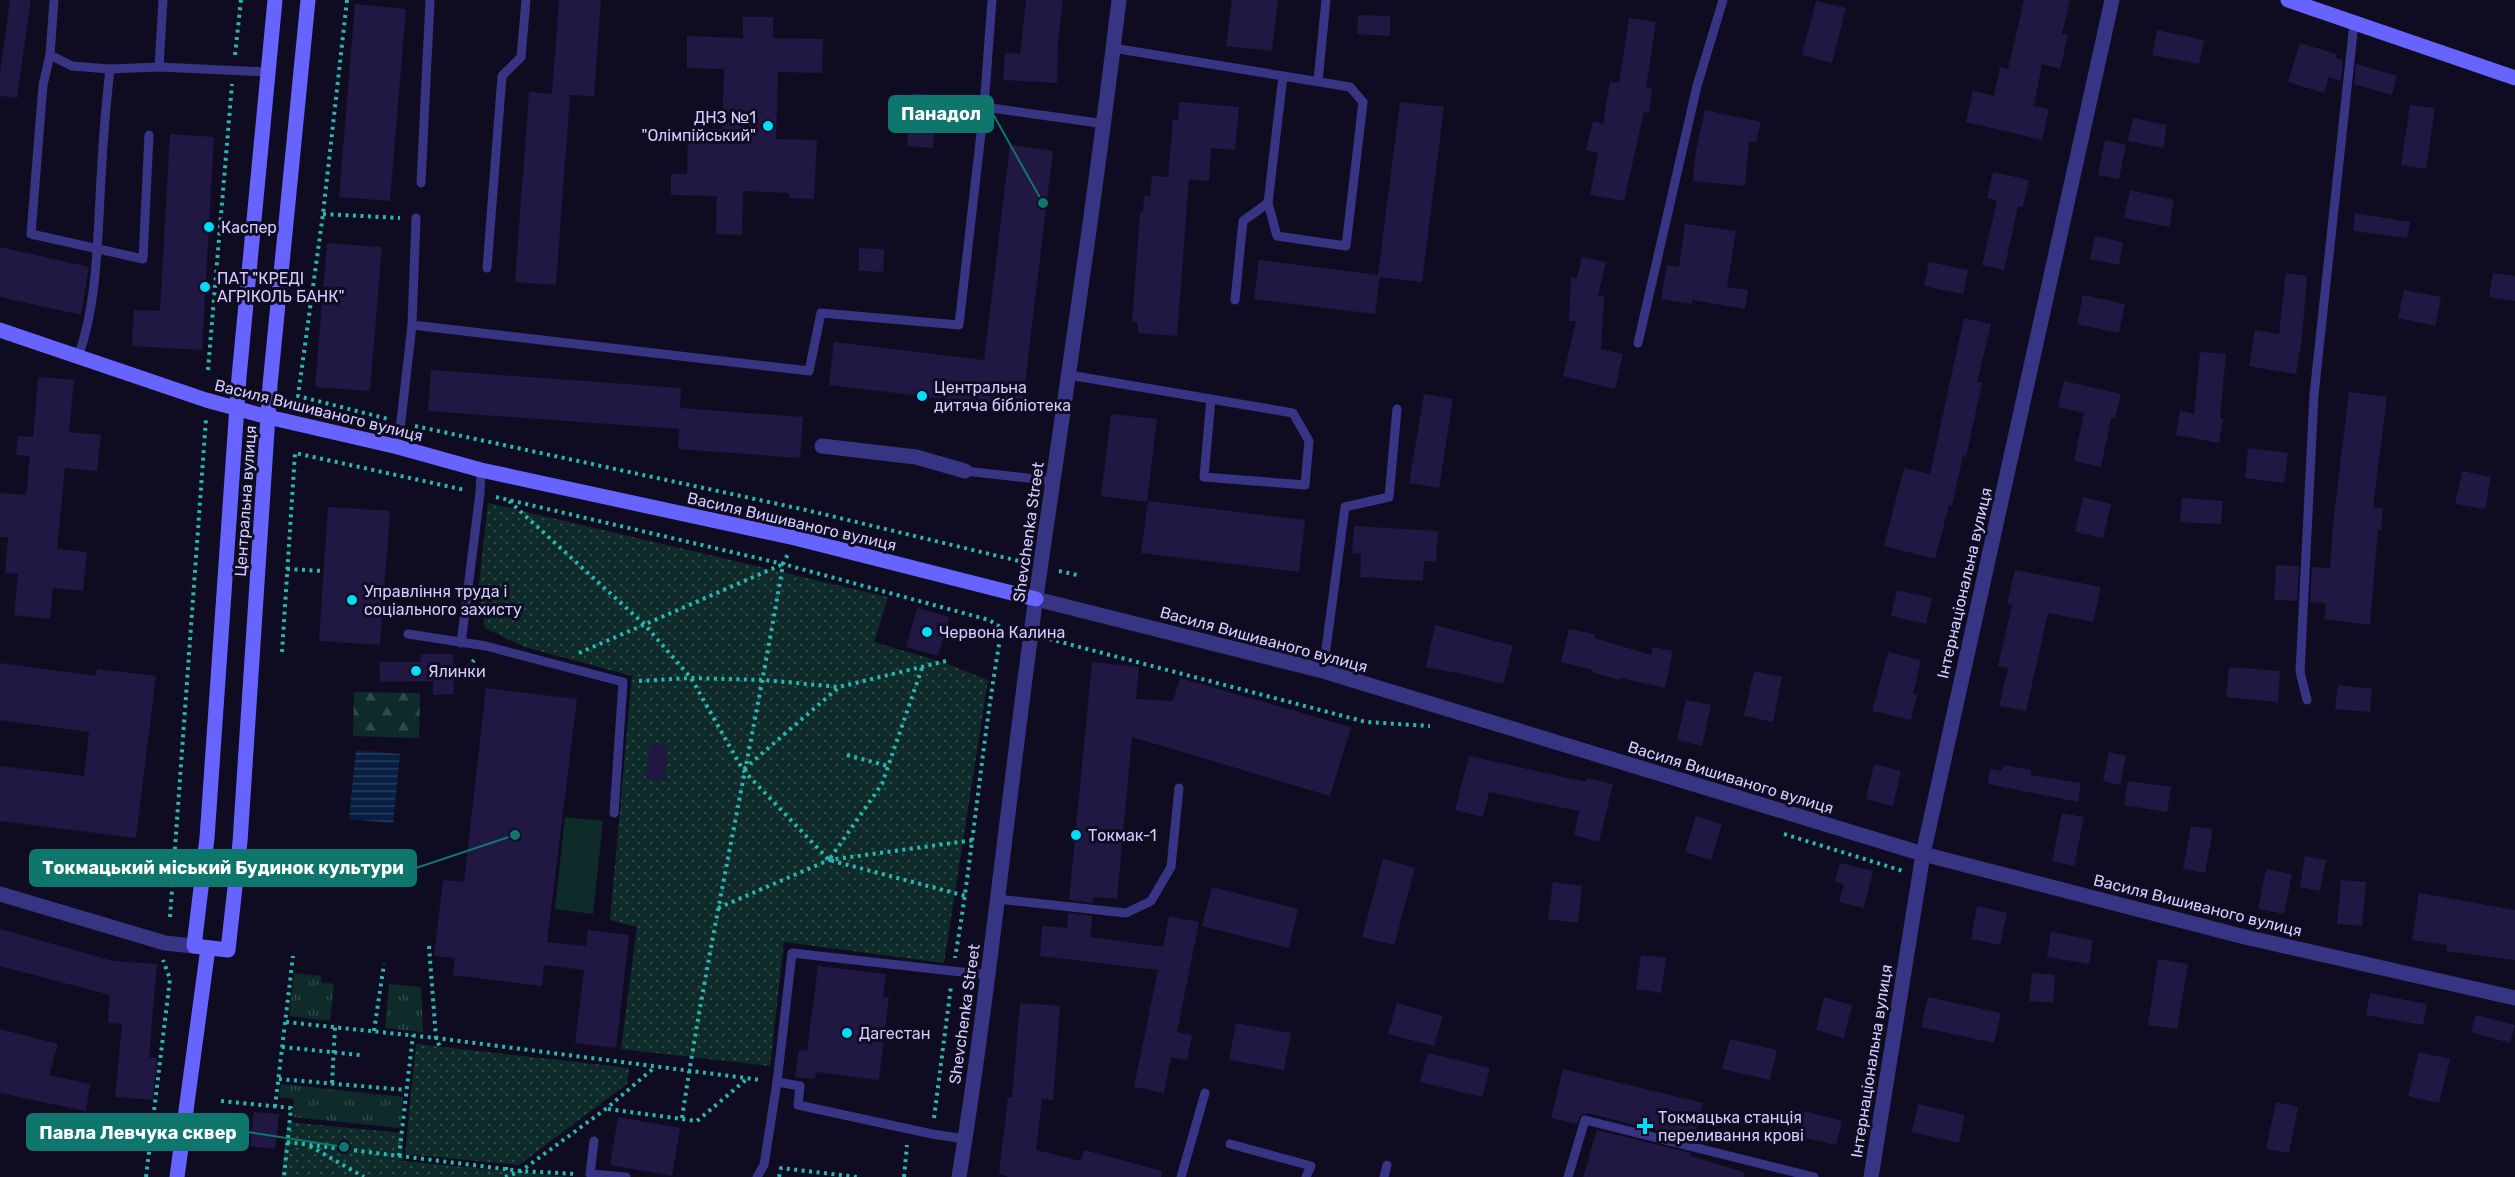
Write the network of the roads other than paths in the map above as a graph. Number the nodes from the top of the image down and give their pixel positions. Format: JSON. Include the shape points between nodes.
{"nodes":[{"id":1,"x":54,"y":0,"type":"edge"},
{"id":2,"x":163,"y":0,"type":"edge"},
{"id":3,"x":275,"y":0,"type":"edge"},
{"id":4,"x":308,"y":0,"type":"edge"},
{"id":5,"x":430,"y":0,"type":"edge"},
{"id":6,"x":526,"y":0,"type":"edge"},
{"id":7,"x":992,"y":0,"type":"edge"},
{"id":8,"x":1119,"y":0,"type":"edge"},
{"id":9,"x":1326,"y":0,"type":"edge"},
{"id":10,"x":1723,"y":0,"type":"edge"},
{"id":11,"x":2112,"y":0,"type":"edge"},
{"id":12,"x":2288,"y":0,"type":"edge"},
{"id":13,"x":2354,"y":23,"type":"junction"},
{"id":14,"x":1113,"y":48,"type":"junction"},
{"id":15,"x":50,"y":55,"type":"junction"},
{"id":16,"x":159,"y":67,"type":"junction"},
{"id":17,"x":110,"y":69,"type":"junction"},
{"id":18,"x":268,"y":72,"type":"junction"},
{"id":19,"x":1283,"y":76,"type":"junction"},
{"id":20,"x":2515,"y":78,"type":"edge"},
{"id":21,"x":1318,"y":81,"type":"junction"},
{"id":22,"x":984,"y":107,"type":"junction"},
{"id":23,"x":1105,"y":124,"type":"junction"},
{"id":24,"x":148,"y":135,"type":"dead end"},
{"id":25,"x":421,"y":183,"type":"dead end"},
{"id":26,"x":1268,"y":203,"type":"junction"},
{"id":27,"x":417,"y":218,"type":"road end"},
{"id":28,"x":98,"y":248,"type":"junction"},
{"id":29,"x":487,"y":268,"type":"dead end"},
{"id":30,"x":1235,"y":300,"type":"dead end"},
{"id":31,"x":412,"y":325,"type":"junction"},
{"id":32,"x":0,"y":330,"type":"edge"},
{"id":33,"x":1638,"y":343,"type":"dead end"},
{"id":34,"x":78,"y":357,"type":"junction"},
{"id":35,"x":1069,"y":375,"type":"junction"},
{"id":36,"x":1211,"y":399,"type":"junction"},
{"id":37,"x":238,"y":408,"type":"junction"},
{"id":38,"x":1397,"y":409,"type":"dead end"},
{"id":39,"x":268,"y":417,"type":"junction"},
{"id":40,"x":822,"y":446,"type":"dead end"},
{"id":41,"x":398,"y":447,"type":"junction"},
{"id":42,"x":481,"y":470,"type":"junction"},
{"id":43,"x":965,"y":471,"type":"joint"},
{"id":44,"x":1054,"y":481,"type":"junction"},
{"id":45,"x":1036,"y":598,"type":"junction"},
{"id":46,"x":408,"y":634,"type":"dead end"},
{"id":47,"x":461,"y":643,"type":"junction"},
{"id":48,"x":1323,"y":671,"type":"junction"},
{"id":49,"x":2307,"y":700,"type":"dead end"},
{"id":50,"x":1179,"y":788,"type":"dead end"},
{"id":51,"x":614,"y":813,"type":"dead end"},
{"id":52,"x":1923,"y":854,"type":"junction"},
{"id":53,"x":0,"y":894,"type":"edge"},
{"id":54,"x":998,"y":899,"type":"junction"},
{"id":55,"x":201,"y":947,"type":"junction"},
{"id":56,"x":988,"y":975,"type":"junction"},
{"id":57,"x":2515,"y":998,"type":"edge"},
{"id":58,"x":777,"y":1082,"type":"junction"},
{"id":59,"x":1205,"y":1093,"type":"dead end"},
{"id":60,"x":965,"y":1139,"type":"junction"},
{"id":61,"x":594,"y":1141,"type":"dead end"},
{"id":62,"x":1230,"y":1144,"type":"dead end"},
{"id":63,"x":1387,"y":1165,"type":"dead end"},
{"id":64,"x":1766,"y":1165,"type":"junction"},
{"id":65,"x":177,"y":1177,"type":"edge"},
{"id":66,"x":626,"y":1177,"type":"edge"},
{"id":67,"x":757,"y":1177,"type":"edge"},
{"id":68,"x":959,"y":1177,"type":"edge"},
{"id":69,"x":1181,"y":1177,"type":"edge"},
{"id":70,"x":1306,"y":1177,"type":"edge"},
{"id":71,"x":1384,"y":1177,"type":"edge"},
{"id":72,"x":1568,"y":1177,"type":"edge"},
{"id":73,"x":1763,"y":1177,"type":"edge"},
{"id":74,"x":1814,"y":1177,"type":"edge"},
{"id":75,"x":1871,"y":1177,"type":"edge"}],
"edges":[{"from":1,"to":15,"type":"lane"},
{"from":2,"to":16,"type":"lane"},
{"from":3,"to":18,"type":"street","name":"Центральна вулиця"},
{"from":4,"to":39,"type":"street","name":"Центральна вулиця"},
{"from":5,"to":25,"type":"lane"},
{"from":6,"to":29,"type":"lane","via":[[521,57],[502,76]]},
{"from":7,"to":22,"type":"lane"},
{"from":8,"to":14,"type":"street","name":"Shevchenka Street"},
{"from":9,"to":21,"type":"lane"},
{"from":10,"to":33,"type":"lane","via":[[1697,86]]},
{"from":11,"to":52,"type":"street","name":"Інтернаціональна вулиця"},
{"from":12,"to":13,"type":"street"},
{"from":13,"to":20,"type":"street"},
{"from":13,"to":49,"type":"lane","via":[[2314,395],[2300,672]]},
{"from":14,"to":19,"type":"lane"},
{"from":14,"to":23,"type":"street","name":"Shevchenka Street"},
{"from":15,"to":17,"type":"lane","via":[[72,66]]},
{"from":15,"to":28,"type":"lane","via":[[43,84],[31,234]]},
{"from":16,"to":17,"type":"lane"},
{"from":16,"to":18,"type":"lane"},
{"from":17,"to":28,"type":"lane"},
{"from":18,"to":37,"type":"street","name":"Центральна вулиця"},
{"from":19,"to":21,"type":"lane"},
{"from":19,"to":26,"type":"lane"},
{"from":21,"to":26,"type":"lane","via":[[1350,87],[1363,102],[1346,246],[1277,236]]},
{"from":22,"to":23,"type":"lane"},
{"from":22,"to":31,"type":"lane","via":[[959,325],[821,313],[809,371]]},
{"from":23,"to":35,"type":"street","name":"Shevchenka Street"},
{"from":24,"to":28,"type":"lane","via":[[143,259]]},
{"from":26,"to":30,"type":"lane","via":[[1243,220]]},
{"from":27,"to":31,"type":"lane"},
{"from":28,"to":34,"type":"lane","via":[[87,333]]},
{"from":31,"to":41,"type":"lane"},
{"from":32,"to":34,"type":"street","name":"Василя Вишиваного вулиця"},
{"from":34,"to":37,"type":"street","name":"Василя Вишиваного вулиця"},
{"from":35,"to":36,"type":"lane"},
{"from":35,"to":44,"type":"street","name":"Shevchenka Street"},
{"from":36,"to":36,"type":"lane","via":[[1293,413],[1309,441],[1305,485],[1204,477]]},
{"from":37,"to":39,"type":"street","name":"Василя Вишиваного вулиця"},
{"from":37,"to":55,"type":"street","name":"Центральна вулиця"},
{"from":38,"to":48,"type":"lane","via":[[1389,497],[1345,507]]},
{"from":39,"to":41,"type":"street","name":"Василя Вишиваного вулиця"},
{"from":39,"to":55,"type":"street","name":"Центральна вулиця","via":[[232,924],[228,950]]},
{"from":40,"to":43,"type":"street","via":[[916,457]]},
{"from":41,"to":42,"type":"street","name":"Василя Вишиваного вулиця"},
{"from":42,"to":45,"type":"street","name":"Василя Вишиваного вулиця","via":[[795,538]]},
{"from":42,"to":47,"type":"lane"},
{"from":43,"to":44,"type":"lane"},
{"from":44,"to":45,"type":"street","name":"Shevchenka Street"},
{"from":45,"to":48,"type":"street","name":"Василя Вишиваного вулиця"},
{"from":45,"to":54,"type":"street","name":"Shevchenka Street"},
{"from":46,"to":47,"type":"lane"},
{"from":47,"to":51,"type":"lane","via":[[622,682]]},
{"from":48,"to":52,"type":"street","name":"Василя Вишиваного вулиця"},
{"from":50,"to":54,"type":"lane","via":[[1171,867],[1151,901],[1126,914]]},
{"from":52,"to":57,"type":"street","name":"Василя Вишиваного вулиця","via":[[2245,936]]},
{"from":52,"to":75,"type":"street","name":"Інтернаціональна вулиця"},
{"from":53,"to":55,"type":"street","via":[[165,943]]},
{"from":54,"to":56,"type":"street","name":"Shevchenka Street"},
{"from":55,"to":65,"type":"street","name":"Центральна вулиця"},
{"from":56,"to":58,"type":"lane","via":[[792,953]]},
{"from":56,"to":60,"type":"street","name":"Shevchenka Street"},
{"from":58,"to":60,"type":"lane","via":[[800,1086],[798,1105]]},
{"from":58,"to":67,"type":"lane","via":[[764,1165]]},
{"from":59,"to":69,"type":"lane"},
{"from":60,"to":68,"type":"street","name":"Shevchenka Street"},
{"from":61,"to":66,"type":"lane","via":[[590,1174]]},
{"from":62,"to":70,"type":"lane","via":[[1311,1166]]},
{"from":63,"to":71,"type":"lane"},
{"from":64,"to":72,"type":"lane","via":[[1585,1120]]},
{"from":64,"to":73,"type":"lane"},
{"from":64,"to":74,"type":"lane"}]}
